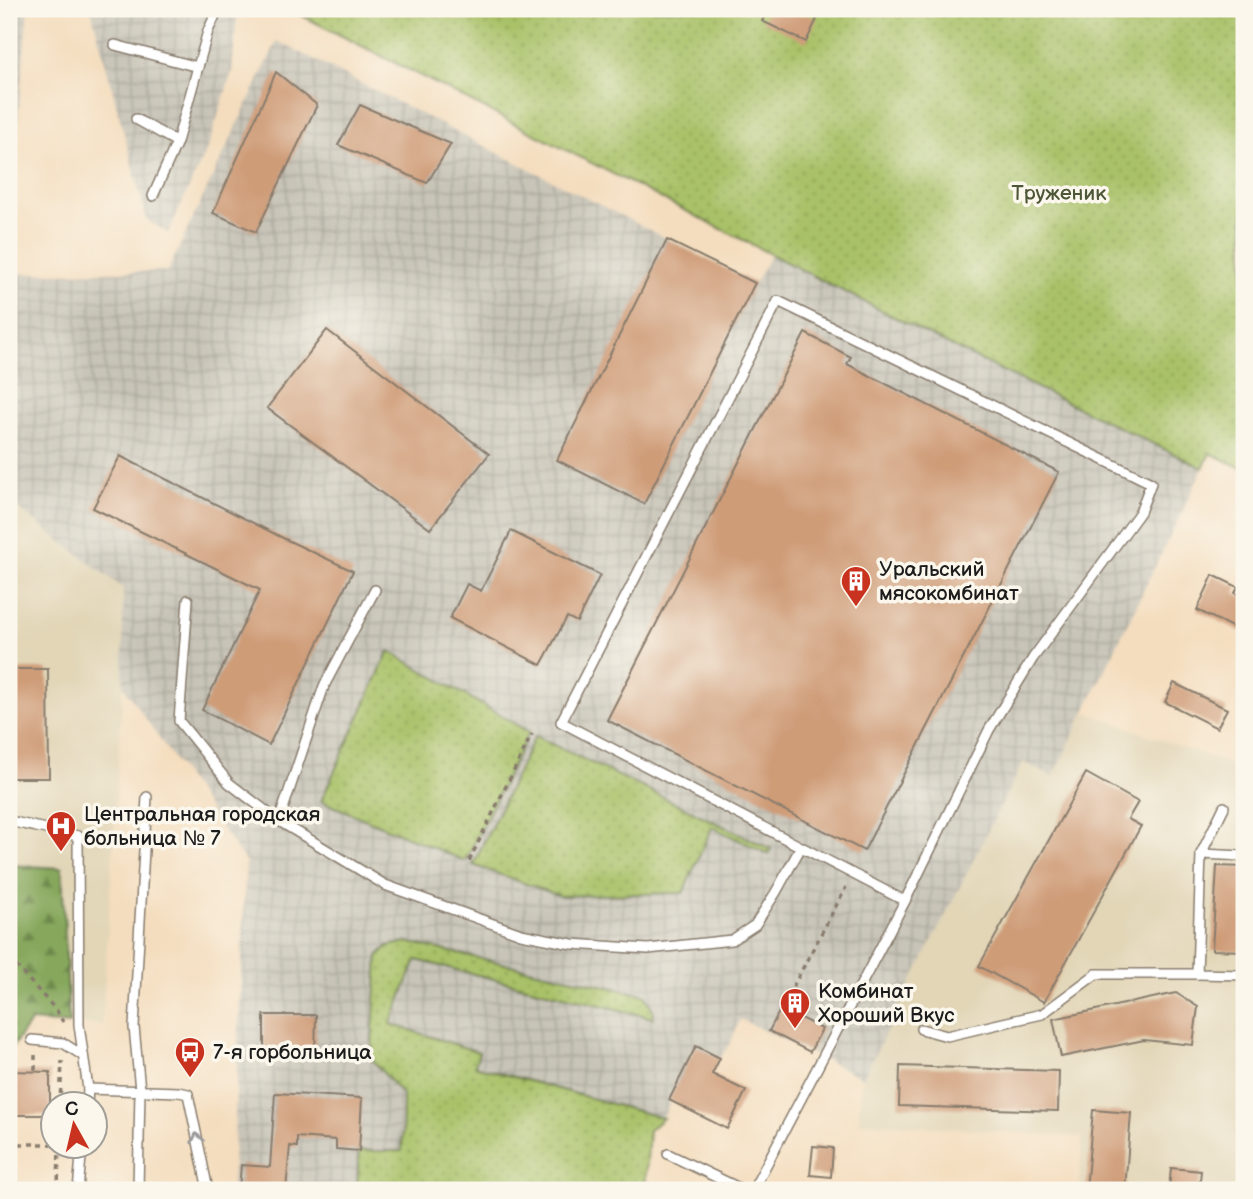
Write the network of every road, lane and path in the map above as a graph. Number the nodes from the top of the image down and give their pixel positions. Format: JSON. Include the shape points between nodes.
{"nodes":[{"id":1,"x":218,"y":9,"type":"edge"},
{"id":2,"x":115,"y":45,"type":"dead end"},
{"id":3,"x":198,"y":67,"type":"junction"},
{"id":4,"x":136,"y":119,"type":"dead end"},
{"id":5,"x":177,"y":142,"type":"junction"},
{"id":6,"x":153,"y":195,"type":"dead end"},
{"id":7,"x":375,"y":590,"type":"dead end"},
{"id":8,"x":188,"y":600,"type":"dead end"},
{"id":9,"x":532,"y":734,"type":"dead end"},
{"id":10,"x":147,"y":797,"type":"dead end"},
{"id":11,"x":1224,"y":807,"type":"dead end"},
{"id":12,"x":9,"y":821,"type":"edge"},
{"id":13,"x":279,"y":821,"type":"junction"},
{"id":14,"x":801,"y":847,"type":"junction"},
{"id":15,"x":1201,"y":854,"type":"junction"},
{"id":16,"x":1244,"y":856,"type":"edge"},
{"id":17,"x":469,"y":861,"type":"dead end"},
{"id":18,"x":853,"y":873,"type":"junction"},
{"id":19,"x":905,"y":901,"type":"junction"},
{"id":20,"x":9,"y":958,"type":"edge"},
{"id":21,"x":1196,"y":974,"type":"junction"},
{"id":22,"x":1244,"y":975,"type":"edge"},
{"id":23,"x":788,"y":996,"type":"dead end"},
{"id":24,"x":64,"y":1023,"type":"dead end"},
{"id":25,"x":921,"y":1029,"type":"dead end"},
{"id":26,"x":32,"y":1040,"type":"dead end"},
{"id":27,"x":62,"y":1054,"type":"dead end"},
{"id":28,"x":27,"y":1055,"type":"dead end"},
{"id":29,"x":82,"y":1055,"type":"junction"},
{"id":30,"x":35,"y":1071,"type":"dead end"},
{"id":31,"x":88,"y":1089,"type":"joint"},
{"id":32,"x":61,"y":1090,"type":"edge"},
{"id":33,"x":140,"y":1090,"type":"junction"},
{"id":34,"x":9,"y":1144,"type":"edge"},
{"id":35,"x":38,"y":1144,"type":"edge"},
{"id":36,"x":668,"y":1154,"type":"dead end"},
{"id":37,"x":59,"y":1160,"type":"edge"},
{"id":38,"x":81,"y":1160,"type":"edge"},
{"id":39,"x":58,"y":1190,"type":"edge"},
{"id":40,"x":78,"y":1190,"type":"edge"},
{"id":41,"x":138,"y":1190,"type":"edge"},
{"id":42,"x":208,"y":1190,"type":"edge"},
{"id":43,"x":743,"y":1190,"type":"edge"},
{"id":44,"x":753,"y":1190,"type":"edge"}],
"edges":[{"from":1,"to":3,"type":"lane"},
{"from":2,"to":3,"type":"lane"},
{"from":3,"to":5,"type":"lane"},
{"from":4,"to":5,"type":"lane"},
{"from":5,"to":6,"type":"lane"},
{"from":7,"to":13,"type":"lane","via":[[324,686]]},
{"from":8,"to":13,"type":"lane","via":[[179,721],[229,783]]},
{"from":9,"to":17,"type":"path"},
{"from":10,"to":33,"type":"lane","via":[[134,1027]]},
{"from":11,"to":15,"type":"lane"},
{"from":12,"to":29,"type":"lane","via":[[78,836]]},
{"from":13,"to":14,"type":"lane","via":[[385,885],[521,934],[572,944],[648,949],[732,940],[755,925]]},
{"from":14,"to":18,"type":"lane"},
{"from":14,"to":19,"type":"lane","via":[[561,722],[778,301],[1151,483],[1140,512],[1033,658],[989,730]]},
{"from":15,"to":16,"type":"lane"},
{"from":15,"to":21,"type":"lane"},
{"from":18,"to":19,"type":"lane"},
{"from":18,"to":23,"type":"path"},
{"from":19,"to":44,"type":"lane"},
{"from":20,"to":24,"type":"path"},
{"from":21,"to":22,"type":"lane"},
{"from":21,"to":25,"type":"lane","via":[[1096,974],[1042,1014],[947,1036]]},
{"from":26,"to":29,"type":"lane","via":[[63,1042]]},
{"from":27,"to":32,"type":"path"},
{"from":28,"to":30,"type":"path","via":[[35,1055]]},
{"from":29,"to":31,"type":"lane"},
{"from":31,"to":33,"type":"lane"},
{"from":33,"to":41,"type":"lane"},
{"from":42,"to":33,"type":"lane","one_way":true,"via":[[188,1094]]},
{"from":34,"to":35,"type":"path"},
{"from":36,"to":43,"type":"lane"},
{"from":37,"to":39,"type":"path"},
{"from":38,"to":40,"type":"lane"}]}
